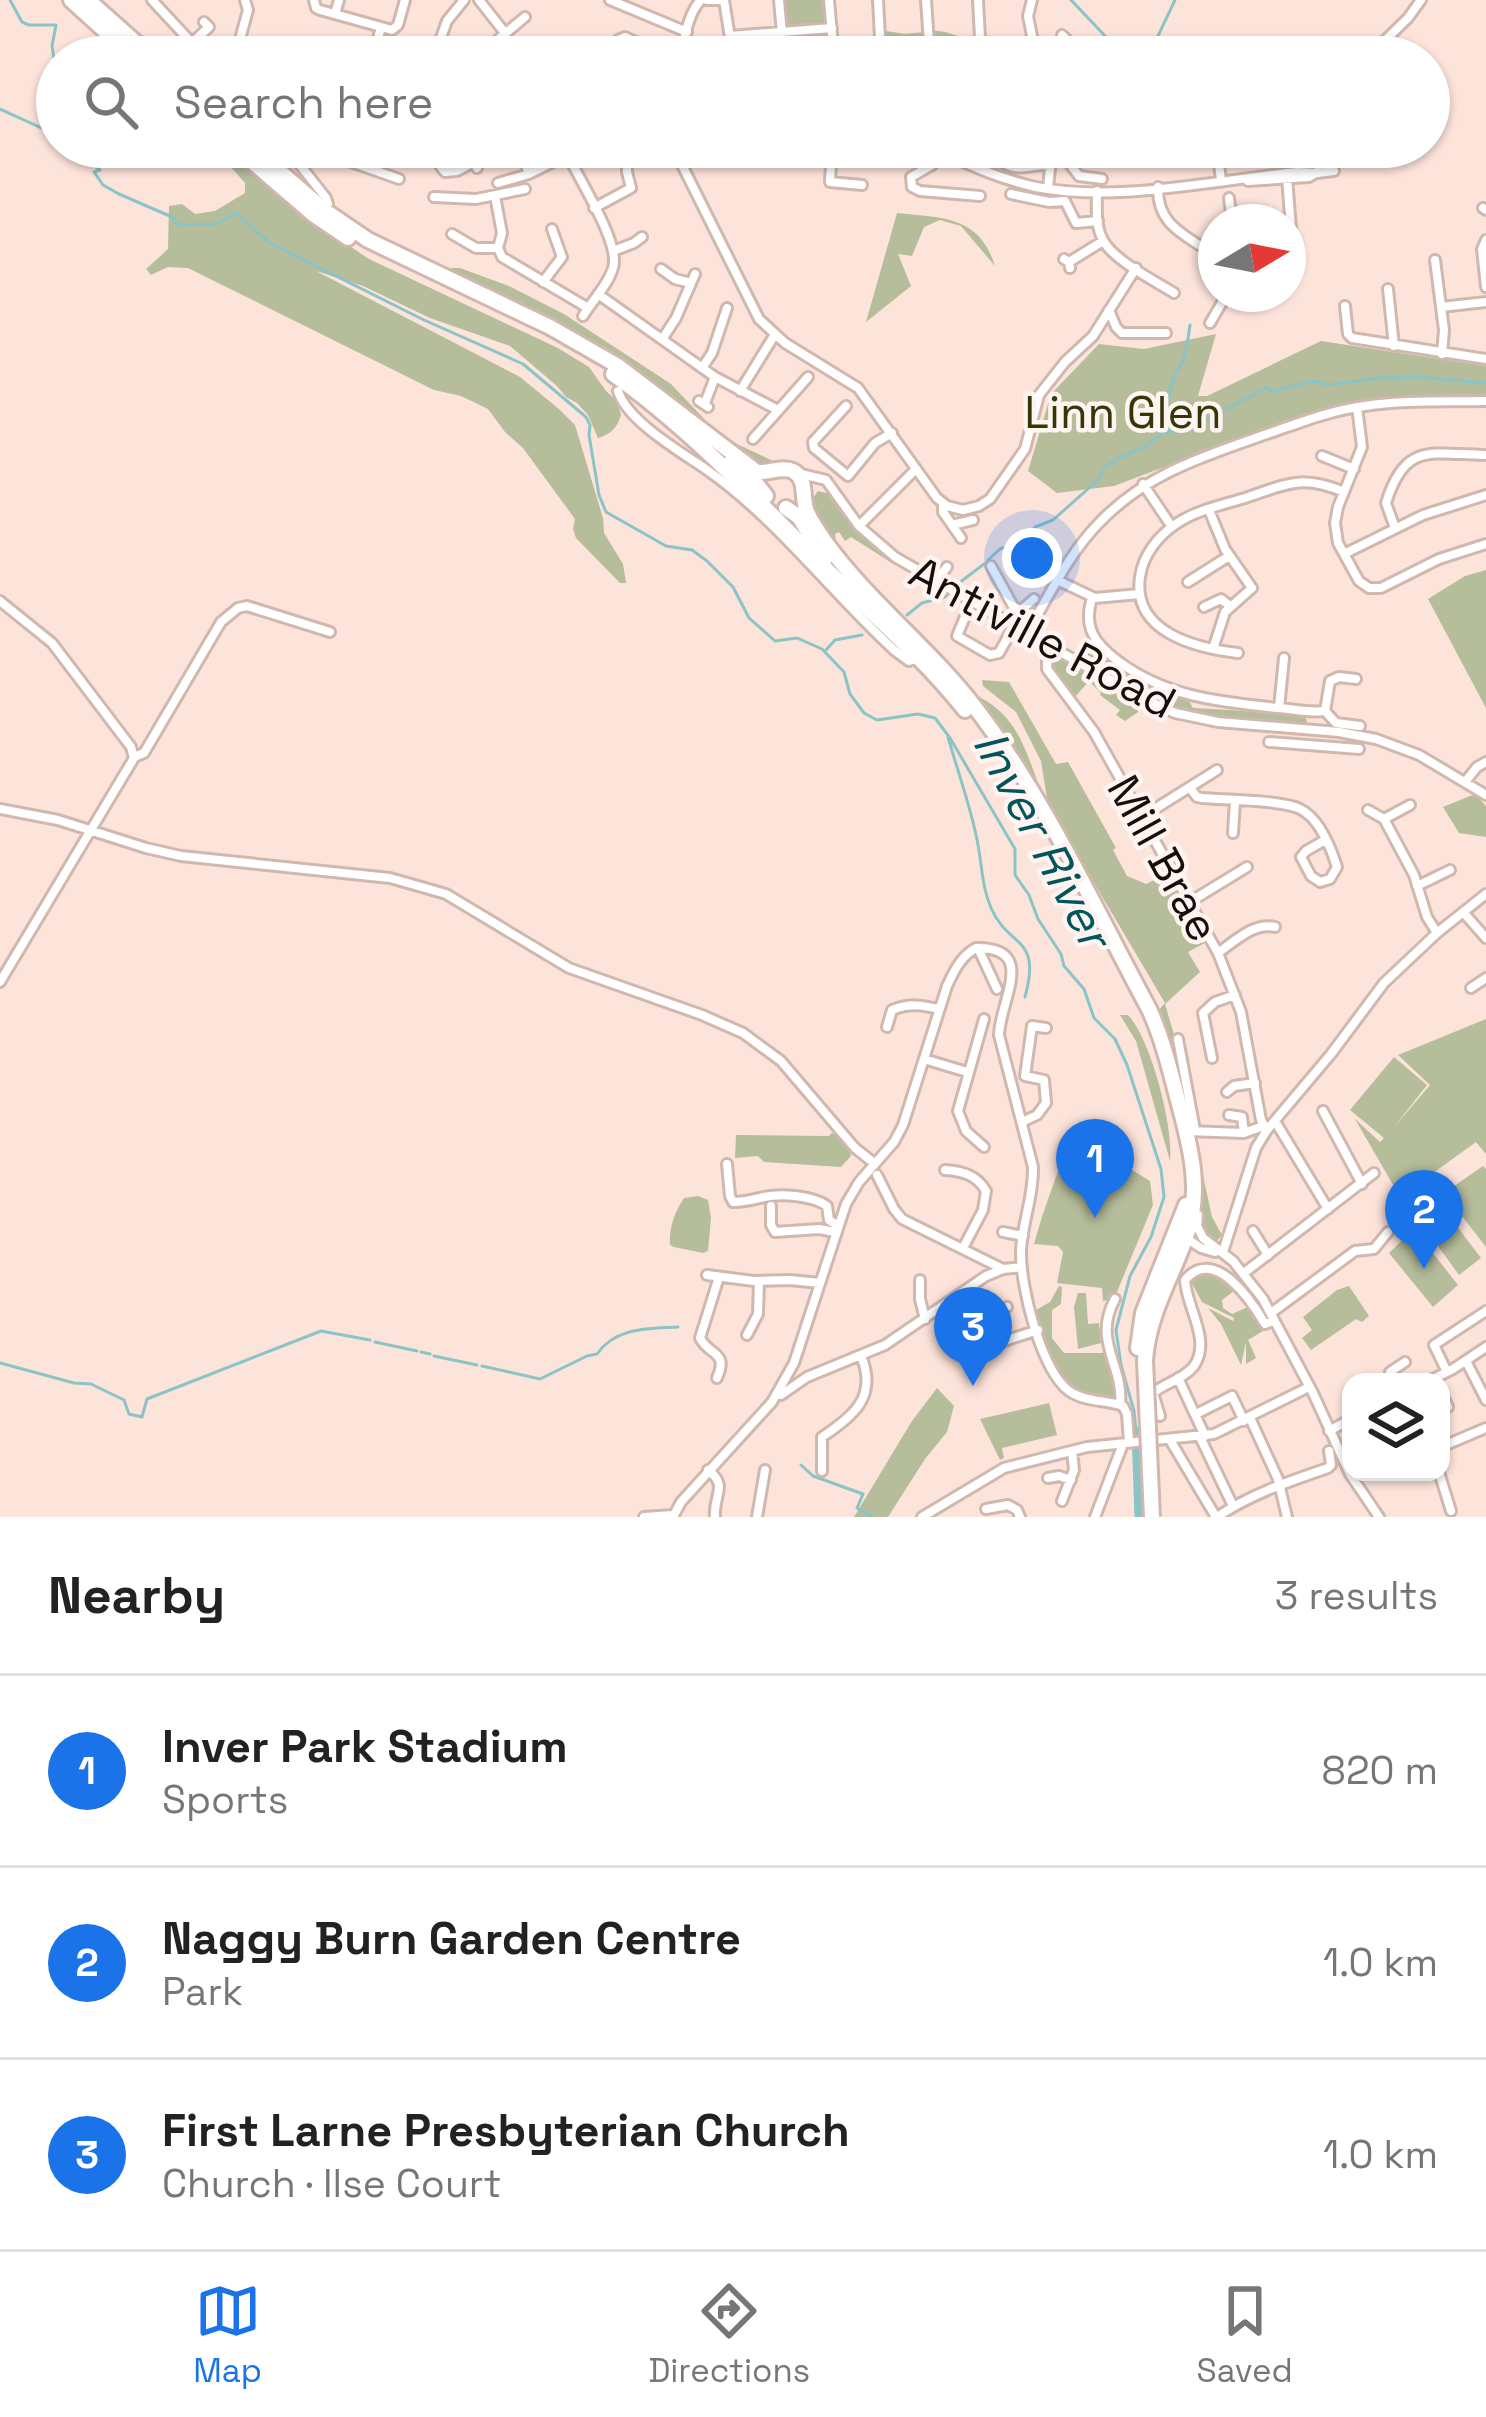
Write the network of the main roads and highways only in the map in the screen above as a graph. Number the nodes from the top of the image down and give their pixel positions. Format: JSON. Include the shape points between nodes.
{"nodes":[{"id":1,"x":71,"y":0,"type":"edge"},
{"id":2,"x":88,"y":0,"type":"edge"},
{"id":3,"x":111,"y":36,"type":"edge"},
{"id":4,"x":128,"y":36,"type":"edge"},
{"id":5,"x":262,"y":168,"type":"edge"},
{"id":6,"x":274,"y":168,"type":"edge"},
{"id":7,"x":323,"y":215,"type":"junction"},
{"id":8,"x":663,"y":412,"type":"junction"},
{"id":9,"x":773,"y":473,"type":"junction"},
{"id":10,"x":803,"y":494,"type":"junction"},
{"id":11,"x":766,"y":496,"type":"junction"},
{"id":12,"x":786,"y":508,"type":"junction"},
{"id":13,"x":864,"y":604,"type":"junction"},
{"id":14,"x":921,"y":653,"type":"junction"},
{"id":15,"x":1182,"y":1232,"type":"junction"},
{"id":16,"x":1142,"y":1361,"type":"junction"},
{"id":17,"x":1148,"y":1517,"type":"edge"}],
"edges":[{"from":1,"to":3,"type":"highway"},
{"from":2,"to":4,"type":"highway"},
{"from":5,"to":7,"type":"highway"},
{"from":6,"to":7,"type":"highway"},
{"from":7,"to":8,"type":"highway","via":[[392,262],[565,344]]},
{"from":7,"to":9,"type":"highway","via":[[618,366],[757,472]]},
{"from":8,"to":11,"type":"highway"},
{"from":8,"to":13,"type":"highway"},
{"from":9,"to":10,"type":"highway","via":[[796,473]]},
{"from":9,"to":11,"type":"highway"},
{"from":10,"to":12,"type":"highway"},
{"from":10,"to":14,"type":"highway","via":[[838,559]]},
{"from":11,"to":12,"type":"highway"},
{"from":12,"to":13,"type":"highway"},
{"from":13,"to":14,"type":"highway","via":[[892,643]]},
{"from":14,"to":15,"type":"highway","via":[[1017,783],[1144,1016],[1187,1166]]},
{"from":14,"to":15,"type":"highway","via":[[975,707],[1043,813],[1156,1024],[1190,1130],[1195,1197]]},
{"from":15,"to":16,"type":"highway"},
{"from":15,"to":16,"type":"highway","via":[[1143,1313]]},
{"from":16,"to":17,"type":"highway","bridge":true}]}
